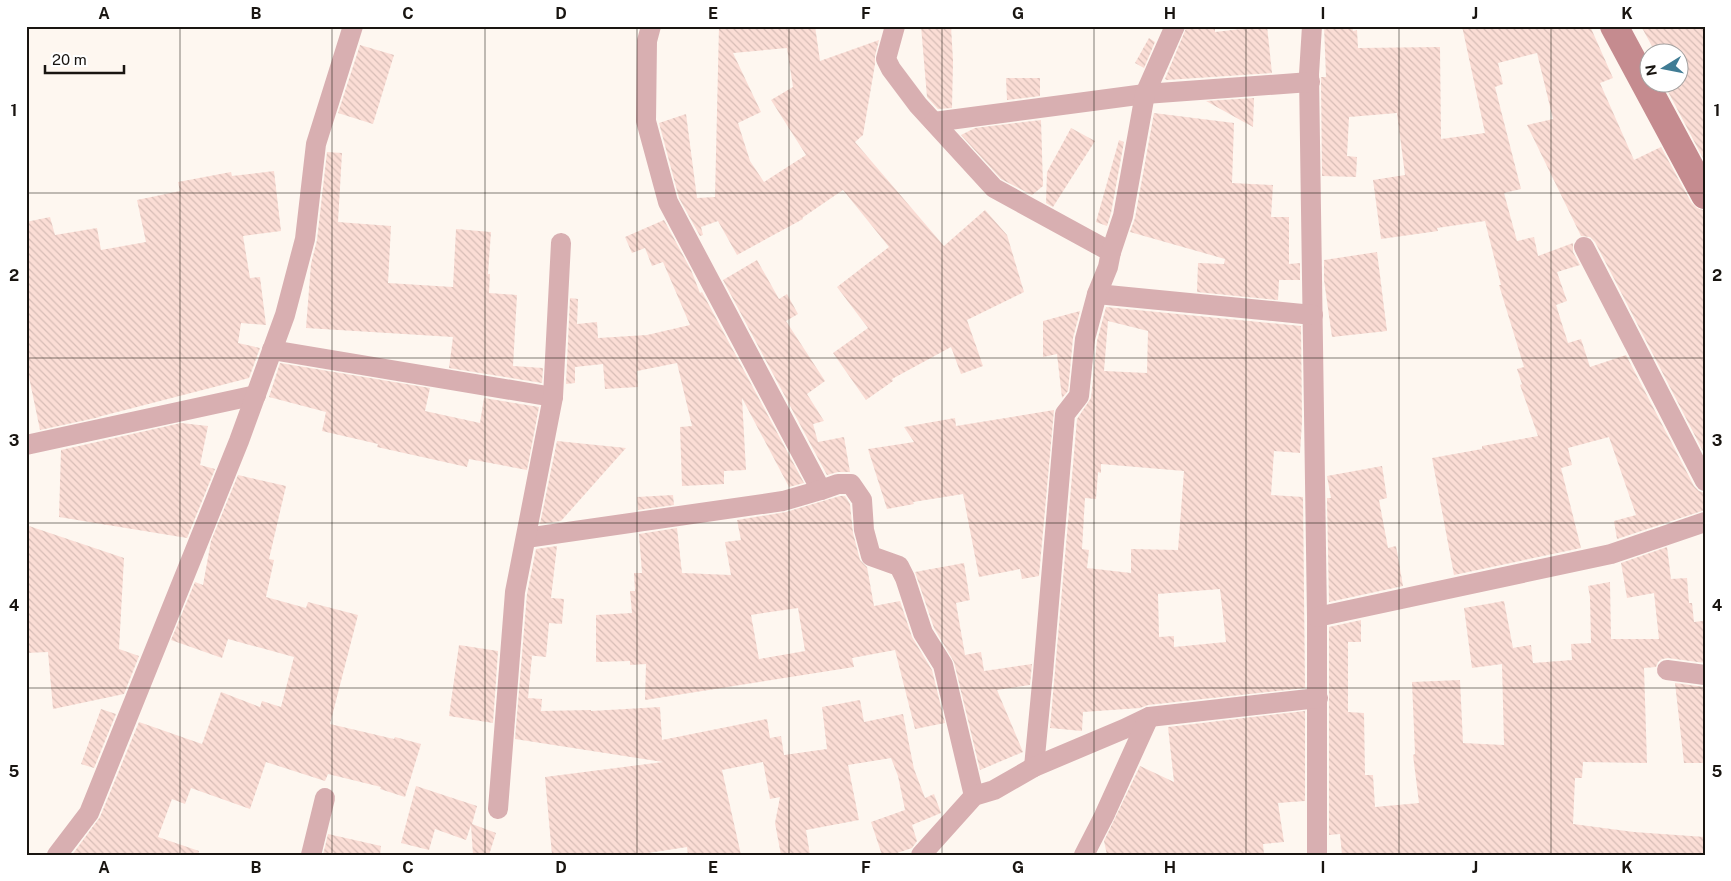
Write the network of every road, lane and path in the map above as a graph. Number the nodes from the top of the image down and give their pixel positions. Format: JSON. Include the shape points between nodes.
{"nodes":[{"id":1,"x":353,"y":26,"type":"edge"},
{"id":2,"x":651,"y":26,"type":"edge"},
{"id":3,"x":895,"y":26,"type":"edge"},
{"id":4,"x":1175,"y":26,"type":"edge"},
{"id":5,"x":1312,"y":26,"type":"edge"},
{"id":6,"x":1614,"y":26,"type":"edge"},
{"id":7,"x":1310,"y":82,"type":"junction"},
{"id":8,"x":1145,"y":94,"type":"junction"},
{"id":9,"x":934,"y":122,"type":"junction"},
{"id":10,"x":1705,"y":195,"type":"edge"},
{"id":11,"x":561,"y":243,"type":"dead end"},
{"id":12,"x":1584,"y":247,"type":"dead end"},
{"id":13,"x":1111,"y":252,"type":"junction"},
{"id":14,"x":1097,"y":294,"type":"junction"},
{"id":15,"x":1313,"y":315,"type":"junction"},
{"id":16,"x":272,"y":350,"type":"junction"},
{"id":17,"x":256,"y":395,"type":"junction"},
{"id":18,"x":553,"y":397,"type":"junction"},
{"id":19,"x":26,"y":445,"type":"edge"},
{"id":20,"x":1705,"y":481,"type":"edge"},
{"id":21,"x":822,"y":490,"type":"junction"},
{"id":22,"x":1705,"y":522,"type":"edge"},
{"id":23,"x":526,"y":538,"type":"junction"},
{"id":24,"x":1317,"y":617,"type":"junction"},
{"id":25,"x":1667,"y":670,"type":"dead end"},
{"id":26,"x":1705,"y":675,"type":"edge"},
{"id":27,"x":1318,"y":698,"type":"junction"},
{"id":28,"x":1149,"y":717,"type":"junction"},
{"id":29,"x":1034,"y":767,"type":"junction"},
{"id":30,"x":974,"y":796,"type":"junction"},
{"id":31,"x":325,"y":798,"type":"dead end"},
{"id":32,"x":498,"y":809,"type":"dead end"},
{"id":33,"x":56,"y":855,"type":"edge"},
{"id":34,"x":311,"y":855,"type":"edge"},
{"id":35,"x":921,"y":855,"type":"edge"},
{"id":36,"x":1084,"y":855,"type":"edge"},
{"id":37,"x":1317,"y":855,"type":"edge"}],
"edges":[{"from":1,"to":16,"type":"street","via":[[316,144],[305,239]]},
{"from":2,"to":21,"type":"street","via":[[647,41],[646,121],[668,202]]},
{"from":3,"to":9,"type":"street","via":[[886,59],[890,69]]},
{"from":4,"to":8,"type":"street"},
{"from":5,"to":7,"type":"street"},
{"from":6,"to":10,"type":"street"},
{"from":7,"to":8,"type":"street"},
{"from":7,"to":15,"type":"street"},
{"from":8,"to":9,"type":"street"},
{"from":8,"to":13,"type":"street","via":[[1123,216]]},
{"from":9,"to":13,"type":"street","via":[[994,188]]},
{"from":11,"to":18,"type":"street"},
{"from":12,"to":20,"type":"street"},
{"from":13,"to":14,"type":"street"},
{"from":14,"to":15,"type":"street"},
{"from":14,"to":29,"type":"street","via":[[1085,339],[1079,396],[1065,414]]},
{"from":15,"to":24,"type":"street"},
{"from":16,"to":17,"type":"street"},
{"from":16,"to":18,"type":"street"},
{"from":17,"to":19,"type":"street"},
{"from":17,"to":33,"type":"street","via":[[89,813]]},
{"from":18,"to":23,"type":"street"},
{"from":21,"to":23,"type":"street","via":[[783,500]]},
{"from":21,"to":30,"type":"street","via":[[838,484],[851,484],[862,500],[864,530],[871,556],[899,566],[905,578],[923,633],[943,664]]},
{"from":22,"to":24,"type":"street","via":[[1610,554]]},
{"from":23,"to":32,"type":"street","via":[[515,592]]},
{"from":24,"to":27,"type":"street"},
{"from":25,"to":26,"type":"street"},
{"from":27,"to":28,"type":"street"},
{"from":27,"to":37,"type":"street"},
{"from":28,"to":29,"type":"street"},
{"from":28,"to":36,"type":"street"},
{"from":29,"to":30,"type":"street","via":[[994,790]]},
{"from":30,"to":35,"type":"street"},
{"from":31,"to":34,"type":"street"}]}
